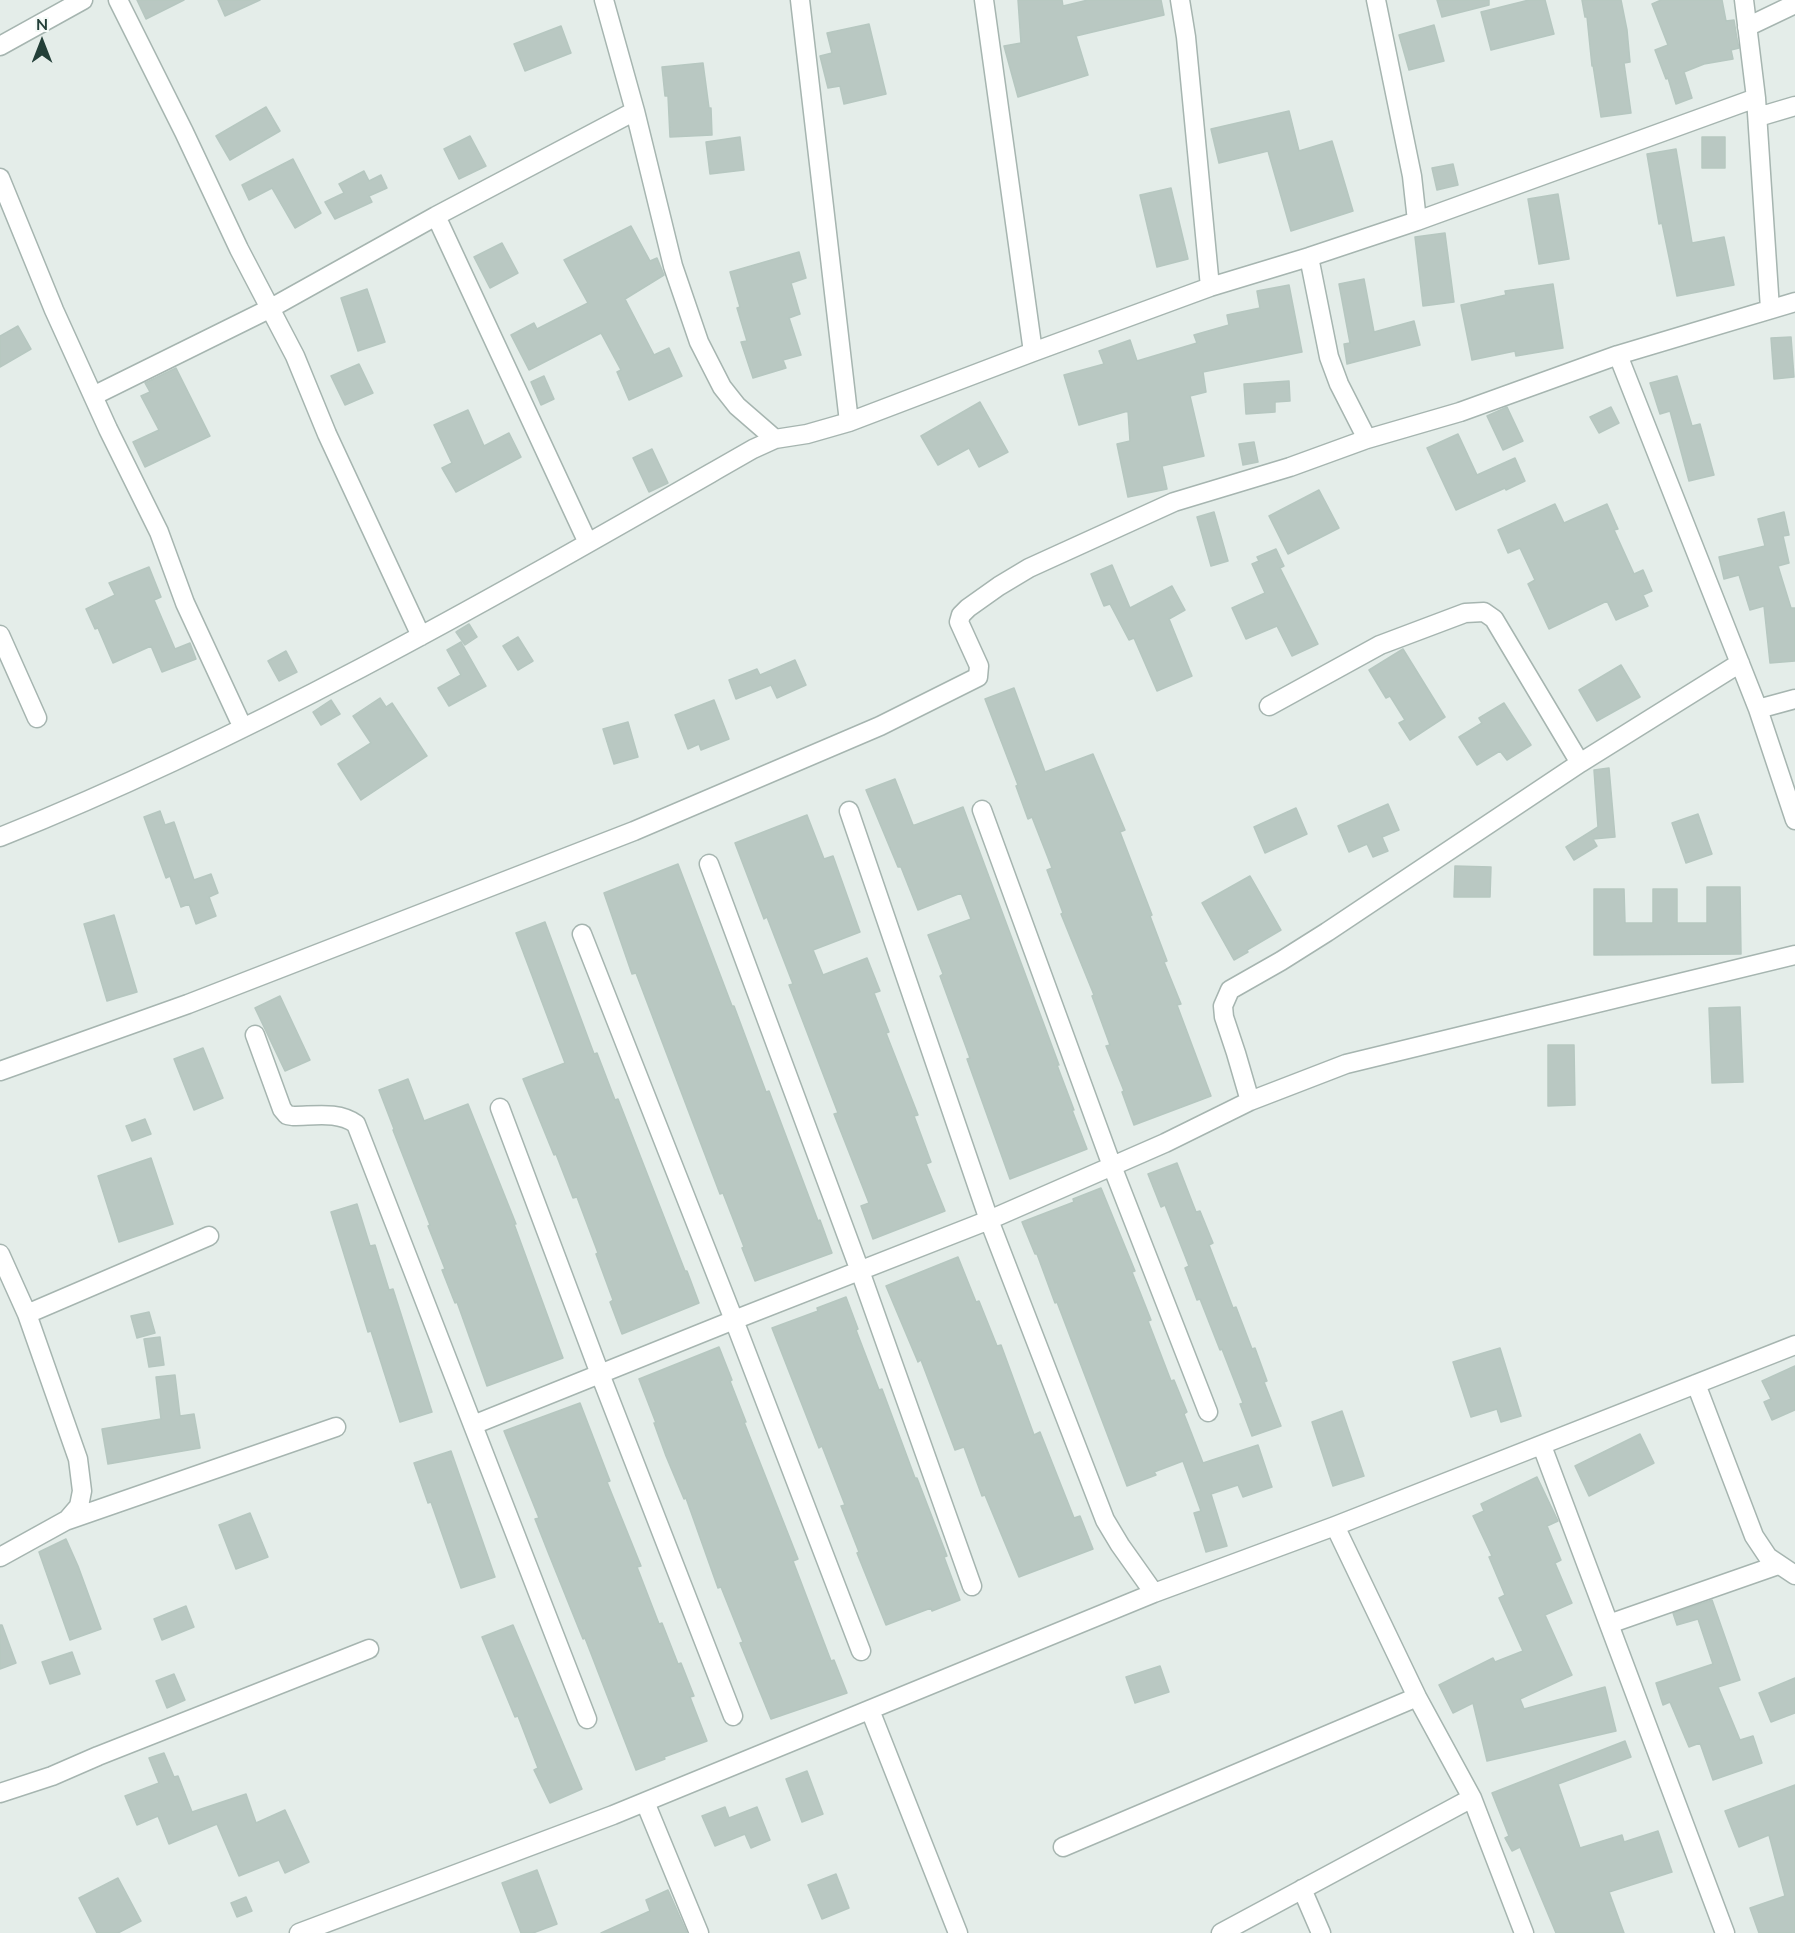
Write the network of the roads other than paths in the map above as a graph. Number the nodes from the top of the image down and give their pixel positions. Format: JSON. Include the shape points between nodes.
{"nodes":[{"id":1,"x":83,"y":0,"type":"edge"},
{"id":2,"x":118,"y":0,"type":"edge"},
{"id":3,"x":604,"y":0,"type":"edge"},
{"id":4,"x":800,"y":0,"type":"edge"},
{"id":5,"x":984,"y":0,"type":"edge"},
{"id":6,"x":1180,"y":0,"type":"edge"},
{"id":7,"x":1377,"y":0,"type":"edge"},
{"id":8,"x":1744,"y":0,"type":"edge"},
{"id":9,"x":1795,"y":4,"type":"edge"},
{"id":10,"x":1748,"y":27,"type":"junction"},
{"id":11,"x":0,"y":46,"type":"edge"},
{"id":12,"x":1756,"y":98,"type":"junction"},
{"id":13,"x":1795,"y":106,"type":"edge"},
{"id":14,"x":634,"y":111,"type":"junction"},
{"id":15,"x":1758,"y":117,"type":"junction"},
{"id":16,"x":0,"y":178,"type":"edge"},
{"id":17,"x":436,"y":216,"type":"junction"},
{"id":18,"x":1417,"y":221,"type":"junction"},
{"id":19,"x":1310,"y":257,"type":"junction"},
{"id":20,"x":1210,"y":287,"type":"junction"},
{"id":21,"x":1795,"y":302,"type":"edge"},
{"id":22,"x":271,"y":308,"type":"junction"},
{"id":23,"x":1770,"y":309,"type":"junction"},
{"id":24,"x":1033,"y":351,"type":"junction"},
{"id":25,"x":1618,"y":355,"type":"junction"},
{"id":26,"x":93,"y":396,"type":"junction"},
{"id":27,"x":849,"y":422,"type":"junction"},
{"id":28,"x":1367,"y":438,"type":"junction"},
{"id":29,"x":775,"y":439,"type":"junction"},
{"id":30,"x":588,"y":543,"type":"junction"},
{"id":31,"x":0,"y":635,"type":"edge"},
{"id":32,"x":421,"y":636,"type":"junction"},
{"id":33,"x":1740,"y":663,"type":"junction"},
{"id":34,"x":1795,"y":699,"type":"edge"},
{"id":35,"x":1269,"y":706,"type":"dead end"},
{"id":36,"x":1758,"y":709,"type":"junction"},
{"id":37,"x":37,"y":718,"type":"dead end"},
{"id":38,"x":243,"y":728,"type":"junction"},
{"id":39,"x":1580,"y":764,"type":"junction"},
{"id":40,"x":982,"y":810,"type":"dead end"},
{"id":41,"x":849,"y":811,"type":"dead end"},
{"id":42,"x":1795,"y":820,"type":"edge"},
{"id":43,"x":0,"y":837,"type":"edge"},
{"id":44,"x":708,"y":864,"type":"dead end"},
{"id":45,"x":582,"y":934,"type":"dead end"},
{"id":46,"x":1795,"y":955,"type":"edge"},
{"id":47,"x":255,"y":1035,"type":"dead end"},
{"id":48,"x":0,"y":1071,"type":"edge"},
{"id":49,"x":1250,"y":1101,"type":"junction"},
{"id":50,"x":500,"y":1108,"type":"dead end"},
{"id":51,"x":1112,"y":1166,"type":"junction"},
{"id":52,"x":989,"y":1220,"type":"junction"},
{"id":53,"x":209,"y":1236,"type":"dead end"},
{"id":54,"x":0,"y":1254,"type":"edge"},
{"id":55,"x":861,"y":1271,"type":"junction"},
{"id":56,"x":27,"y":1314,"type":"junction"},
{"id":57,"x":734,"y":1320,"type":"junction"},
{"id":58,"x":1795,"y":1345,"type":"edge"},
{"id":59,"x":600,"y":1374,"type":"junction"},
{"id":60,"x":1696,"y":1384,"type":"junction"},
{"id":61,"x":1208,"y":1412,"type":"dead end"},
{"id":62,"x":473,"y":1425,"type":"junction"},
{"id":63,"x":336,"y":1427,"type":"dead end"},
{"id":64,"x":1542,"y":1446,"type":"junction"},
{"id":65,"x":67,"y":1520,"type":"junction"},
{"id":66,"x":1335,"y":1526,"type":"junction"},
{"id":67,"x":0,"y":1557,"type":"edge"},
{"id":68,"x":1778,"y":1565,"type":"junction"},
{"id":69,"x":1795,"y":1575,"type":"edge"},
{"id":70,"x":972,"y":1586,"type":"dead end"},
{"id":71,"x":1154,"y":1593,"type":"junction"},
{"id":72,"x":1609,"y":1624,"type":"junction"},
{"id":73,"x":369,"y":1649,"type":"dead end"},
{"id":74,"x":861,"y":1651,"type":"dead end"},
{"id":75,"x":1417,"y":1697,"type":"junction"},
{"id":76,"x":870,"y":1710,"type":"junction"},
{"id":77,"x":733,"y":1716,"type":"dead end"},
{"id":78,"x":588,"y":1719,"type":"dead end"},
{"id":79,"x":0,"y":1793,"type":"edge"},
{"id":80,"x":1472,"y":1798,"type":"junction"},
{"id":81,"x":645,"y":1802,"type":"junction"},
{"id":82,"x":1064,"y":1847,"type":"dead end"},
{"id":83,"x":1302,"y":1889,"type":"junction"},
{"id":84,"x":299,"y":1933,"type":"edge"},
{"id":85,"x":699,"y":1933,"type":"edge"},
{"id":86,"x":958,"y":1933,"type":"edge"},
{"id":87,"x":1221,"y":1933,"type":"edge"},
{"id":88,"x":1321,"y":1933,"type":"edge"},
{"id":89,"x":1524,"y":1933,"type":"edge"},
{"id":90,"x":1725,"y":1933,"type":"edge"}],
"edges":[{"from":1,"to":11,"type":"street"},
{"from":2,"to":22,"type":"street"},
{"from":3,"to":14,"type":"street"},
{"from":4,"to":27,"type":"street"},
{"from":5,"to":24,"type":"street"},
{"from":6,"to":20,"type":"street"},
{"from":7,"to":18,"type":"street","via":[[1412,176]]},
{"from":8,"to":10,"type":"street"},
{"from":9,"to":10,"type":"street"},
{"from":10,"to":12,"type":"street"},
{"from":12,"to":15,"type":"street"},
{"from":12,"to":18,"type":"street"},
{"from":13,"to":15,"type":"street"},
{"from":14,"to":17,"type":"street"},
{"from":14,"to":29,"type":"street","via":[[673,266],[699,342],[722,387],[737,406]]},
{"from":15,"to":23,"type":"street"},
{"from":16,"to":26,"type":"street"},
{"from":17,"to":22,"type":"street"},
{"from":17,"to":30,"type":"street"},
{"from":18,"to":19,"type":"street"},
{"from":19,"to":20,"type":"street"},
{"from":19,"to":28,"type":"street","via":[[1329,357]]},
{"from":20,"to":24,"type":"street"},
{"from":21,"to":23,"type":"street"},
{"from":22,"to":26,"type":"street"},
{"from":22,"to":32,"type":"street"},
{"from":23,"to":25,"type":"street"},
{"from":24,"to":27,"type":"street"},
{"from":25,"to":28,"type":"street","via":[[1460,412]]},
{"from":25,"to":33,"type":"street"},
{"from":26,"to":38,"type":"street","via":[[159,532],[185,603]]},
{"from":27,"to":29,"type":"street"},
{"from":28,"to":48,"type":"street","via":[[1290,467],[1174,502],[1029,568],[961,615],[959,622],[979,666],[978,677],[880,726],[623,835],[188,1004]]},
{"from":29,"to":30,"type":"street"},
{"from":30,"to":32,"type":"street"},
{"from":31,"to":37,"type":"street"},
{"from":32,"to":38,"type":"street"},
{"from":33,"to":36,"type":"street"},
{"from":33,"to":39,"type":"street"},
{"from":34,"to":36,"type":"street"},
{"from":35,"to":39,"type":"street","via":[[1380,645],[1465,612],[1484,612],[1494,620]]},
{"from":36,"to":42,"type":"street"},
{"from":38,"to":43,"type":"street"},
{"from":39,"to":49,"type":"street","via":[[1318,938],[1230,990],[1223,1006],[1224,1017]]},
{"from":40,"to":51,"type":"street"},
{"from":41,"to":52,"type":"street"},
{"from":44,"to":55,"type":"street"},
{"from":45,"to":57,"type":"street"},
{"from":46,"to":49,"type":"street","via":[[1346,1064]]},
{"from":47,"to":62,"type":"street","via":[[286,1114],[338,1115],[356,1124]]},
{"from":49,"to":51,"type":"street"},
{"from":50,"to":59,"type":"street"},
{"from":51,"to":52,"type":"street"},
{"from":51,"to":61,"type":"street"},
{"from":52,"to":55,"type":"street"},
{"from":52,"to":71,"type":"street","via":[[1105,1520]]},
{"from":53,"to":56,"type":"street"},
{"from":54,"to":56,"type":"street"},
{"from":55,"to":57,"type":"street"},
{"from":55,"to":70,"type":"street"},
{"from":56,"to":65,"type":"street","via":[[78,1459],[82,1491],[79,1506]]},
{"from":57,"to":59,"type":"street"},
{"from":57,"to":74,"type":"street"},
{"from":58,"to":60,"type":"street"},
{"from":59,"to":62,"type":"street"},
{"from":59,"to":77,"type":"street"},
{"from":60,"to":64,"type":"street"},
{"from":60,"to":68,"type":"street","via":[[1754,1536]]},
{"from":62,"to":78,"type":"street"},
{"from":63,"to":65,"type":"street"},
{"from":64,"to":66,"type":"street"},
{"from":64,"to":72,"type":"street"},
{"from":65,"to":67,"type":"street"},
{"from":66,"to":71,"type":"street"},
{"from":66,"to":75,"type":"street"},
{"from":68,"to":69,"type":"street"},
{"from":68,"to":72,"type":"street"},
{"from":71,"to":76,"type":"street"},
{"from":72,"to":90,"type":"street"},
{"from":73,"to":79,"type":"street","via":[[52,1776]]},
{"from":75,"to":80,"type":"street"},
{"from":75,"to":82,"type":"street"},
{"from":76,"to":81,"type":"street"},
{"from":76,"to":86,"type":"street"},
{"from":80,"to":83,"type":"street"},
{"from":80,"to":89,"type":"street"},
{"from":81,"to":84,"type":"street"},
{"from":81,"to":85,"type":"street"},
{"from":83,"to":87,"type":"street"},
{"from":83,"to":88,"type":"street"}]}
